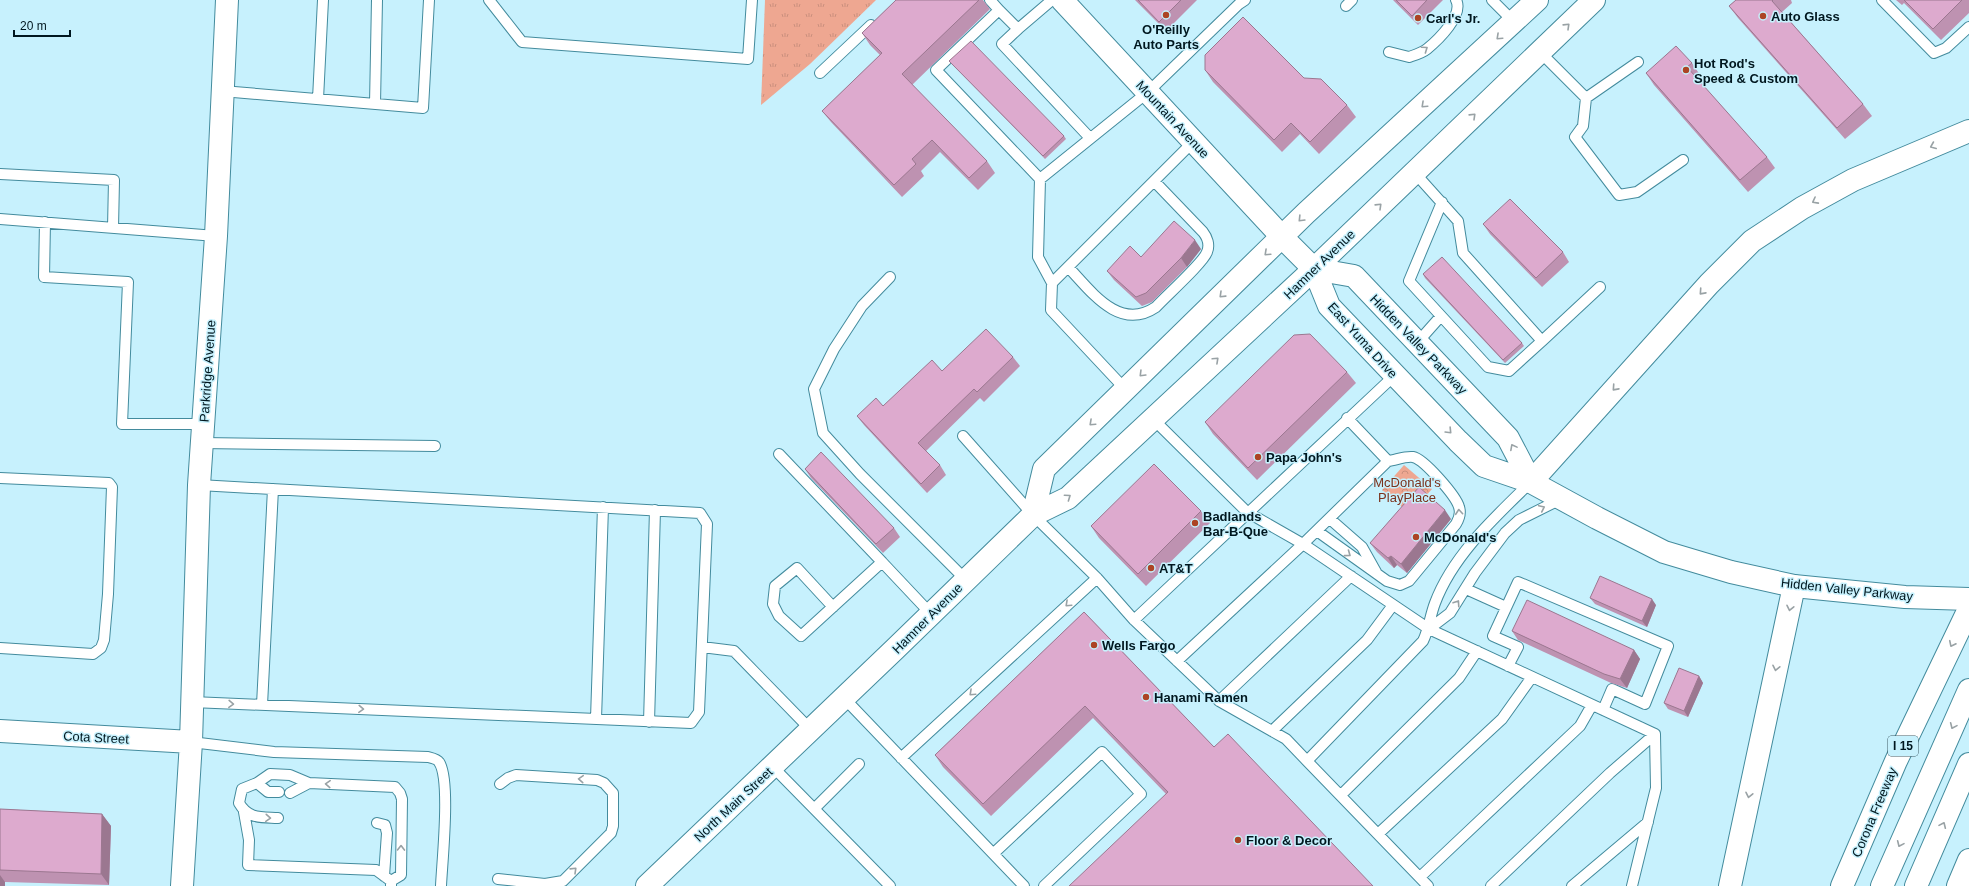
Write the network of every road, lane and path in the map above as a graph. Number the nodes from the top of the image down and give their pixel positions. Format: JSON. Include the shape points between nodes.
{"nodes":[{"id":1,"x":227,"y":0,"type":"edge"},
{"id":2,"x":323,"y":0,"type":"edge"},
{"id":3,"x":377,"y":0,"type":"edge"},
{"id":4,"x":429,"y":0,"type":"edge"},
{"id":5,"x":489,"y":0,"type":"edge"},
{"id":6,"x":752,"y":0,"type":"edge"},
{"id":7,"x":990,"y":0,"type":"edge"},
{"id":8,"x":1052,"y":0,"type":"edge"},
{"id":9,"x":1062,"y":0,"type":"edge"},
{"id":10,"x":1245,"y":0,"type":"edge"},
{"id":11,"x":1456,"y":0,"type":"edge"},
{"id":12,"x":1492,"y":0,"type":"edge"},
{"id":13,"x":1537,"y":0,"type":"edge"},
{"id":14,"x":1594,"y":0,"type":"edge"},
{"id":15,"x":1882,"y":0,"type":"edge"},
{"id":16,"x":999,"y":10,"type":"junction"},
{"id":17,"x":881,"y":16,"type":"edge"},
{"id":18,"x":1514,"y":22,"type":"junction"},
{"id":19,"x":1969,"y":27,"type":"edge"},
{"id":20,"x":1018,"y":29,"type":"junction"},
{"id":21,"x":1389,"y":52,"type":"dead end"},
{"id":22,"x":1540,"y":52,"type":"junction"},
{"id":23,"x":1638,"y":62,"type":"dead end"},
{"id":24,"x":820,"y":73,"type":"dead end"},
{"id":25,"x":222,"y":91,"type":"junction"},
{"id":26,"x":1148,"y":92,"type":"junction"},
{"id":27,"x":1586,"y":98,"type":"junction"},
{"id":28,"x":318,"y":99,"type":"junction"},
{"id":29,"x":375,"y":104,"type":"junction"},
{"id":30,"x":1969,"y":131,"type":"edge"},
{"id":31,"x":1090,"y":138,"type":"junction"},
{"id":32,"x":1194,"y":141,"type":"junction"},
{"id":33,"x":1683,"y":160,"type":"dead end"},
{"id":34,"x":1414,"y":172,"type":"junction"},
{"id":35,"x":0,"y":174,"type":"edge"},
{"id":36,"x":1040,"y":179,"type":"junction"},
{"id":37,"x":1154,"y":181,"type":"junction"},
{"id":38,"x":1442,"y":202,"type":"junction"},
{"id":39,"x":0,"y":219,"type":"edge"},
{"id":40,"x":45,"y":222,"type":"junction"},
{"id":41,"x":113,"y":228,"type":"junction"},
{"id":42,"x":216,"y":236,"type":"junction"},
{"id":43,"x":1283,"y":238,"type":"junction"},
{"id":44,"x":1068,"y":267,"type":"junction"},
{"id":45,"x":1314,"y":269,"type":"junction"},
{"id":46,"x":890,"y":277,"type":"dead end"},
{"id":47,"x":1052,"y":283,"type":"junction"},
{"id":48,"x":1600,"y":287,"type":"dead end"},
{"id":49,"x":1441,"y":316,"type":"junction"},
{"id":50,"x":1542,"y":341,"type":"junction"},
{"id":51,"x":1418,"y":343,"type":"junction"},
{"id":52,"x":1395,"y":375,"type":"junction"},
{"id":53,"x":1126,"y":390,"type":"junction"},
{"id":54,"x":1422,"y":403,"type":"joint"},
{"id":55,"x":1347,"y":418,"type":"junction"},
{"id":56,"x":1153,"y":419,"type":"junction"},
{"id":57,"x":202,"y":434,"type":"junction"},
{"id":58,"x":963,"y":436,"type":"dead end"},
{"id":59,"x":435,"y":446,"type":"dead end"},
{"id":60,"x":779,"y":454,"type":"dead end"},
{"id":61,"x":1388,"y":461,"type":"junction"},
{"id":62,"x":0,"y":478,"type":"edge"},
{"id":63,"x":1531,"y":482,"type":"junction"},
{"id":64,"x":199,"y":486,"type":"junction"},
{"id":65,"x":274,"y":489,"type":"junction"},
{"id":66,"x":1562,"y":499,"type":"junction"},
{"id":67,"x":603,"y":508,"type":"junction"},
{"id":68,"x":655,"y":510,"type":"junction"},
{"id":69,"x":1247,"y":512,"type":"junction"},
{"id":70,"x":1033,"y":515,"type":"junction"},
{"id":71,"x":1330,"y":519,"type":"junction"},
{"id":72,"x":1317,"y":531,"type":"junction"},
{"id":73,"x":1303,"y":544,"type":"junction"},
{"id":74,"x":882,"y":562,"type":"junction"},
{"id":75,"x":1376,"y":572,"type":"junction"},
{"id":76,"x":1351,"y":576,"type":"junction"},
{"id":77,"x":1097,"y":578,"type":"junction"},
{"id":78,"x":966,"y":580,"type":"junction"},
{"id":79,"x":1794,"y":586,"type":"junction"},
{"id":80,"x":1466,"y":589,"type":"junction"},
{"id":81,"x":1969,"y":599,"type":"edge"},
{"id":82,"x":1393,"y":605,"type":"junction"},
{"id":83,"x":833,"y":607,"type":"junction"},
{"id":84,"x":1506,"y":607,"type":"junction"},
{"id":85,"x":1969,"y":609,"type":"edge"},
{"id":86,"x":931,"y":614,"type":"junction"},
{"id":87,"x":1134,"y":620,"type":"junction"},
{"id":88,"x":1429,"y":629,"type":"junction"},
{"id":89,"x":0,"y":648,"type":"edge"},
{"id":90,"x":702,"y":648,"type":"junction"},
{"id":91,"x":1477,"y":651,"type":"junction"},
{"id":92,"x":1177,"y":661,"type":"junction"},
{"id":93,"x":1508,"y":666,"type":"junction"},
{"id":94,"x":1532,"y":677,"type":"junction"},
{"id":95,"x":1969,"y":690,"type":"edge"},
{"id":96,"x":844,"y":698,"type":"junction"},
{"id":97,"x":1219,"y":701,"type":"junction"},
{"id":98,"x":192,"y":702,"type":"junction"},
{"id":99,"x":262,"y":705,"type":"junction"},
{"id":100,"x":1592,"y":705,"type":"junction"},
{"id":101,"x":1603,"y":710,"type":"junction"},
{"id":102,"x":596,"y":719,"type":"junction"},
{"id":103,"x":649,"y":722,"type":"junction"},
{"id":104,"x":815,"y":726,"type":"junction"},
{"id":105,"x":1272,"y":730,"type":"junction"},
{"id":106,"x":0,"y":731,"type":"edge"},
{"id":107,"x":1655,"y":734,"type":"junction"},
{"id":108,"x":191,"y":742,"type":"junction"},
{"id":109,"x":901,"y":758,"type":"junction"},
{"id":110,"x":1307,"y":761,"type":"junction"},
{"id":111,"x":859,"y":764,"type":"dead end"},
{"id":112,"x":1969,"y":764,"type":"edge"},
{"id":113,"x":773,"y":766,"type":"junction"},
{"id":114,"x":257,"y":783,"type":"junction"},
{"id":115,"x":309,"y":783,"type":"junction"},
{"id":116,"x":500,"y":784,"type":"dead end"},
{"id":117,"x":279,"y":792,"type":"dead end"},
{"id":118,"x":290,"y":793,"type":"dead end"},
{"id":119,"x":1340,"y":796,"type":"junction"},
{"id":120,"x":815,"y":808,"type":"junction"},
{"id":121,"x":244,"y":812,"type":"junction"},
{"id":122,"x":278,"y":818,"type":"dead end"},
{"id":123,"x":1648,"y":822,"type":"junction"},
{"id":124,"x":378,"y":823,"type":"dead end"},
{"id":125,"x":1378,"y":834,"type":"junction"},
{"id":126,"x":994,"y":853,"type":"junction"},
{"id":127,"x":1969,"y":860,"type":"edge"},
{"id":128,"x":1420,"y":877,"type":"junction"},
{"id":129,"x":498,"y":879,"type":"dead end"},
{"id":130,"x":389,"y":881,"type":"edge"},
{"id":131,"x":182,"y":886,"type":"edge"},
{"id":132,"x":440,"y":886,"type":"edge"},
{"id":133,"x":646,"y":886,"type":"edge"},
{"id":134,"x":890,"y":886,"type":"edge"},
{"id":135,"x":1024,"y":886,"type":"edge"},
{"id":136,"x":1044,"y":886,"type":"edge"},
{"id":137,"x":1428,"y":886,"type":"edge"},
{"id":138,"x":1491,"y":886,"type":"edge"},
{"id":139,"x":1572,"y":886,"type":"edge"},
{"id":140,"x":1632,"y":886,"type":"edge"},
{"id":141,"x":1730,"y":886,"type":"edge"},
{"id":142,"x":1842,"y":886,"type":"edge"},
{"id":143,"x":1882,"y":886,"type":"edge"},
{"id":144,"x":1916,"y":886,"type":"edge"},
{"id":145,"x":1958,"y":886,"type":"edge"}],
"edges":[{"from":1,"to":25,"type":"main road","name":"Parkridge Avenue"},
{"from":2,"to":28,"type":"lane"},
{"from":3,"to":29,"type":"lane"},
{"from":4,"to":29,"type":"lane","via":[[423,108]]},
{"from":5,"to":6,"type":"lane","via":[[522,42],[748,58]]},
{"from":7,"to":16,"type":"lane"},
{"from":8,"to":20,"type":"lane"},
{"from":9,"to":26,"type":"main road","name":"Mountain Avenue"},
{"from":10,"to":26,"type":"lane"},
{"from":21,"to":11,"type":"lane","one_way":true,"via":[[1409,57],[1426,50],[1457,17]]},
{"from":12,"to":18,"type":"lane"},
{"from":13,"to":18,"type":"main road"},
{"from":22,"to":14,"type":"main road","name":"Hamner Avenue","one_way":true},
{"from":15,"to":19,"type":"lane","via":[[1934,54],[1946,48]]},
{"from":16,"to":20,"type":"lane"},
{"from":16,"to":36,"type":"lane","via":[[936,70]]},
{"from":17,"to":24,"type":"lane"},
{"from":18,"to":43,"type":"main road","one_way":true},
{"from":20,"to":31,"type":"lane","via":[[1002,44]]},
{"from":22,"to":27,"type":"lane"},
{"from":34,"to":22,"type":"main road","name":"Hamner Avenue","one_way":true},
{"from":23,"to":27,"type":"lane"},
{"from":25,"to":28,"type":"lane"},
{"from":25,"to":42,"type":"main road","name":"Parkridge Avenue"},
{"from":26,"to":31,"type":"lane"},
{"from":26,"to":32,"type":"main road","name":"Mountain Avenue"},
{"from":27,"to":33,"type":"lane","via":[[1582,126],[1575,137],[1619,195],[1637,192]]},
{"from":28,"to":29,"type":"lane"},
{"from":30,"to":63,"type":"main road","one_way":true,"via":[[1853,180],[1802,208],[1752,241],[1709,284]]},
{"from":31,"to":36,"type":"lane"},
{"from":32,"to":37,"type":"lane"},
{"from":32,"to":43,"type":"main road","name":"Mountain Avenue"},
{"from":34,"to":38,"type":"lane"},
{"from":45,"to":34,"type":"main road","name":"Hamner Avenue","one_way":true},
{"from":35,"to":41,"type":"lane","via":[[114,180]]},
{"from":36,"to":47,"type":"lane","via":[[1038,257]]},
{"from":37,"to":44,"type":"lane"},
{"from":37,"to":44,"type":"lane","via":[[1203,232],[1208,244],[1205,256],[1156,307],[1134,316],[1115,312]]},
{"from":38,"to":49,"type":"lane","via":[[1409,281]]},
{"from":38,"to":50,"type":"lane","via":[[1458,221],[1463,253]]},
{"from":39,"to":40,"type":"lane"},
{"from":40,"to":41,"type":"lane"},
{"from":40,"to":57,"type":"lane","via":[[44,277],[128,282],[122,424]]},
{"from":41,"to":42,"type":"lane"},
{"from":42,"to":57,"type":"main road","name":"Parkridge Avenue"},
{"from":43,"to":45,"type":"main road"},
{"from":43,"to":53,"type":"main road","one_way":true},
{"from":44,"to":47,"type":"lane"},
{"from":45,"to":51,"type":"main road","name":"Hidden Valley Parkway","via":[[1354,276]]},
{"from":45,"to":52,"type":"main road","name":"East Yuma Drive","via":[[1329,306]]},
{"from":56,"to":45,"type":"main road","name":"Hamner Avenue","one_way":true},
{"from":46,"to":78,"type":"lane","via":[[862,306],[834,348],[814,389],[823,433],[860,474]]},
{"from":47,"to":53,"type":"lane","via":[[1051,310]]},
{"from":48,"to":50,"type":"lane"},
{"from":49,"to":50,"type":"lane","via":[[1488,367],[1509,371]]},
{"from":49,"to":51,"type":"lane"},
{"from":63,"to":51,"type":"main road","name":"Hidden Valley Parkway","one_way":true,"via":[[1508,438]]},
{"from":52,"to":54,"type":"main road","name":"East Yuma Drive"},
{"from":52,"to":55,"type":"lane"},
{"from":53,"to":70,"type":"main road","one_way":true,"via":[[1044,469]]},
{"from":54,"to":63,"type":"main road","name":"Hidden Valley Parkway","one_way":true,"via":[[1484,466]]},
{"from":55,"to":61,"type":"lane"},
{"from":55,"to":69,"type":"lane"},
{"from":56,"to":69,"type":"lane"},
{"from":70,"to":56,"type":"main road","name":"Hamner Avenue","one_way":true,"via":[[1068,498]]},
{"from":57,"to":59,"type":"lane"},
{"from":57,"to":64,"type":"main road","name":"Parkridge Avenue"},
{"from":58,"to":70,"type":"lane"},
{"from":60,"to":74,"type":"lane"},
{"from":61,"to":71,"type":"lane"},
{"from":75,"to":61,"type":"lane","one_way":true,"via":[[1394,584],[1405,584],[1460,518],[1459,506],[1453,496],[1423,463],[1413,457]]},
{"from":62,"to":89,"type":"lane","via":[[109,483],[112,487],[108,594],[101,648],[92,654]]},
{"from":63,"to":66,"type":"main road","name":"Hidden Valley Parkway"},
{"from":63,"to":88,"type":"lane","via":[[1492,520],[1452,572],[1435,603]]},
{"from":64,"to":65,"type":"lane"},
{"from":64,"to":98,"type":"main road","name":"Parkridge Avenue"},
{"from":65,"to":67,"type":"lane"},
{"from":65,"to":99,"type":"lane"},
{"from":66,"to":79,"type":"main road","name":"Hidden Valley Parkway","via":[[1664,552],[1731,572]]},
{"from":80,"to":66,"type":"lane","one_way":true,"via":[[1492,548],[1514,524]]},
{"from":67,"to":68,"type":"lane"},
{"from":67,"to":102,"type":"lane"},
{"from":68,"to":90,"type":"lane","via":[[700,513],[707,524]]},
{"from":68,"to":103,"type":"lane"},
{"from":69,"to":73,"type":"lane"},
{"from":69,"to":87,"type":"lane"},
{"from":70,"to":77,"type":"lane"},
{"from":70,"to":78,"type":"main road","name":"Hamner Avenue"},
{"from":71,"to":72,"type":"lane"},
{"from":71,"to":75,"type":"lane","via":[[1362,547]]},
{"from":72,"to":73,"type":"lane"},
{"from":72,"to":75,"type":"lane","one_way":true},
{"from":73,"to":76,"type":"lane"},
{"from":73,"to":92,"type":"lane"},
{"from":74,"to":83,"type":"lane"},
{"from":74,"to":86,"type":"lane"},
{"from":76,"to":82,"type":"lane"},
{"from":76,"to":97,"type":"lane"},
{"from":77,"to":87,"type":"lane"},
{"from":77,"to":109,"type":"lane","one_way":true},
{"from":78,"to":86,"type":"main road","name":"Hamner Avenue"},
{"from":79,"to":81,"type":"main road","name":"Hidden Valley Parkway"},
{"from":79,"to":141,"type":"main road","one_way":true},
{"from":80,"to":84,"type":"lane"},
{"from":88,"to":80,"type":"lane","one_way":true,"via":[[1450,614]]},
{"from":82,"to":88,"type":"lane"},
{"from":82,"to":105,"type":"lane","via":[[1367,640]]},
{"from":83,"to":83,"type":"lane","via":[[801,636],[779,616],[773,604],[775,586],[797,568]]},
{"from":84,"to":93,"type":"lane","via":[[1493,636],[1518,647]]},
{"from":84,"to":101,"type":"lane","via":[[1518,582],[1668,646],[1645,704],[1612,689]]},
{"from":85,"to":142,"type":"main road","name":"Corona Freeway","number":"I 15","one_way":true,"via":[[1896,761]]},
{"from":86,"to":96,"type":"main road","name":"Hamner Avenue"},
{"from":87,"to":92,"type":"lane"},
{"from":88,"to":91,"type":"lane"},
{"from":88,"to":110,"type":"lane","via":[[1423,641]]},
{"from":90,"to":103,"type":"lane","via":[[699,712],[691,723]]},
{"from":90,"to":104,"type":"lane","via":[[734,651]]},
{"from":91,"to":93,"type":"lane"},
{"from":91,"to":119,"type":"lane","via":[[1459,678]]},
{"from":92,"to":97,"type":"lane"},
{"from":93,"to":94,"type":"lane"},
{"from":94,"to":100,"type":"lane"},
{"from":94,"to":125,"type":"lane","via":[[1502,719]]},
{"from":95,"to":143,"type":"main road","one_way":true},
{"from":96,"to":104,"type":"main road","name":"Hamner Avenue"},
{"from":96,"to":109,"type":"lane"},
{"from":97,"to":105,"type":"lane"},
{"from":98,"to":99,"type":"lane","one_way":true},
{"from":98,"to":108,"type":"main road","name":"Parkridge Avenue"},
{"from":99,"to":102,"type":"lane","one_way":true},
{"from":100,"to":101,"type":"lane"},
{"from":100,"to":128,"type":"lane","via":[[1580,726]]},
{"from":101,"to":107,"type":"lane"},
{"from":102,"to":103,"type":"lane"},
{"from":104,"to":113,"type":"main road","name":"North Main Street"},
{"from":105,"to":110,"type":"lane","via":[[1286,739]]},
{"from":106,"to":108,"type":"main road","name":"Cota Street"},
{"from":107,"to":123,"type":"lane","via":[[1656,788]]},
{"from":107,"to":138,"type":"lane"},
{"from":108,"to":131,"type":"main road","name":"Parkridge Avenue"},
{"from":108,"to":132,"type":"lane","via":[[274,752],[436,759],[440,762],[446,782]]},
{"from":109,"to":126,"type":"lane"},
{"from":110,"to":119,"type":"lane"},
{"from":111,"to":120,"type":"lane"},
{"from":144,"to":112,"type":"main road","one_way":true},
{"from":113,"to":120,"type":"lane"},
{"from":113,"to":133,"type":"main road","name":"North Main Street"},
{"from":114,"to":115,"type":"lane","via":[[270,774],[290,775]]},
{"from":114,"to":117,"type":"lane","via":[[268,792]]},
{"from":114,"to":121,"type":"lane","via":[[242,789],[238,803]]},
{"from":115,"to":118,"type":"lane"},
{"from":130,"to":115,"type":"lane","one_way":true,"via":[[401,875],[400,793],[395,787]]},
{"from":129,"to":116,"type":"lane","one_way":true,"via":[[545,884],[563,881],[611,833],[614,826],[613,793],[604,783],[597,780],[516,775]]},
{"from":119,"to":125,"type":"lane"},
{"from":120,"to":134,"type":"lane"},
{"from":121,"to":122,"type":"lane","one_way":true,"via":[[259,817]]},
{"from":121,"to":130,"type":"lane","via":[[249,840],[248,865],[376,870]]},
{"from":123,"to":139,"type":"lane"},
{"from":123,"to":140,"type":"lane"},
{"from":124,"to":130,"type":"lane","via":[[385,825],[387,833]]},
{"from":125,"to":128,"type":"lane"},
{"from":126,"to":135,"type":"lane"},
{"from":126,"to":136,"type":"lane","via":[[1102,752],[1141,794]]},
{"from":127,"to":145,"type":"main road"},
{"from":128,"to":137,"type":"lane"}]}
